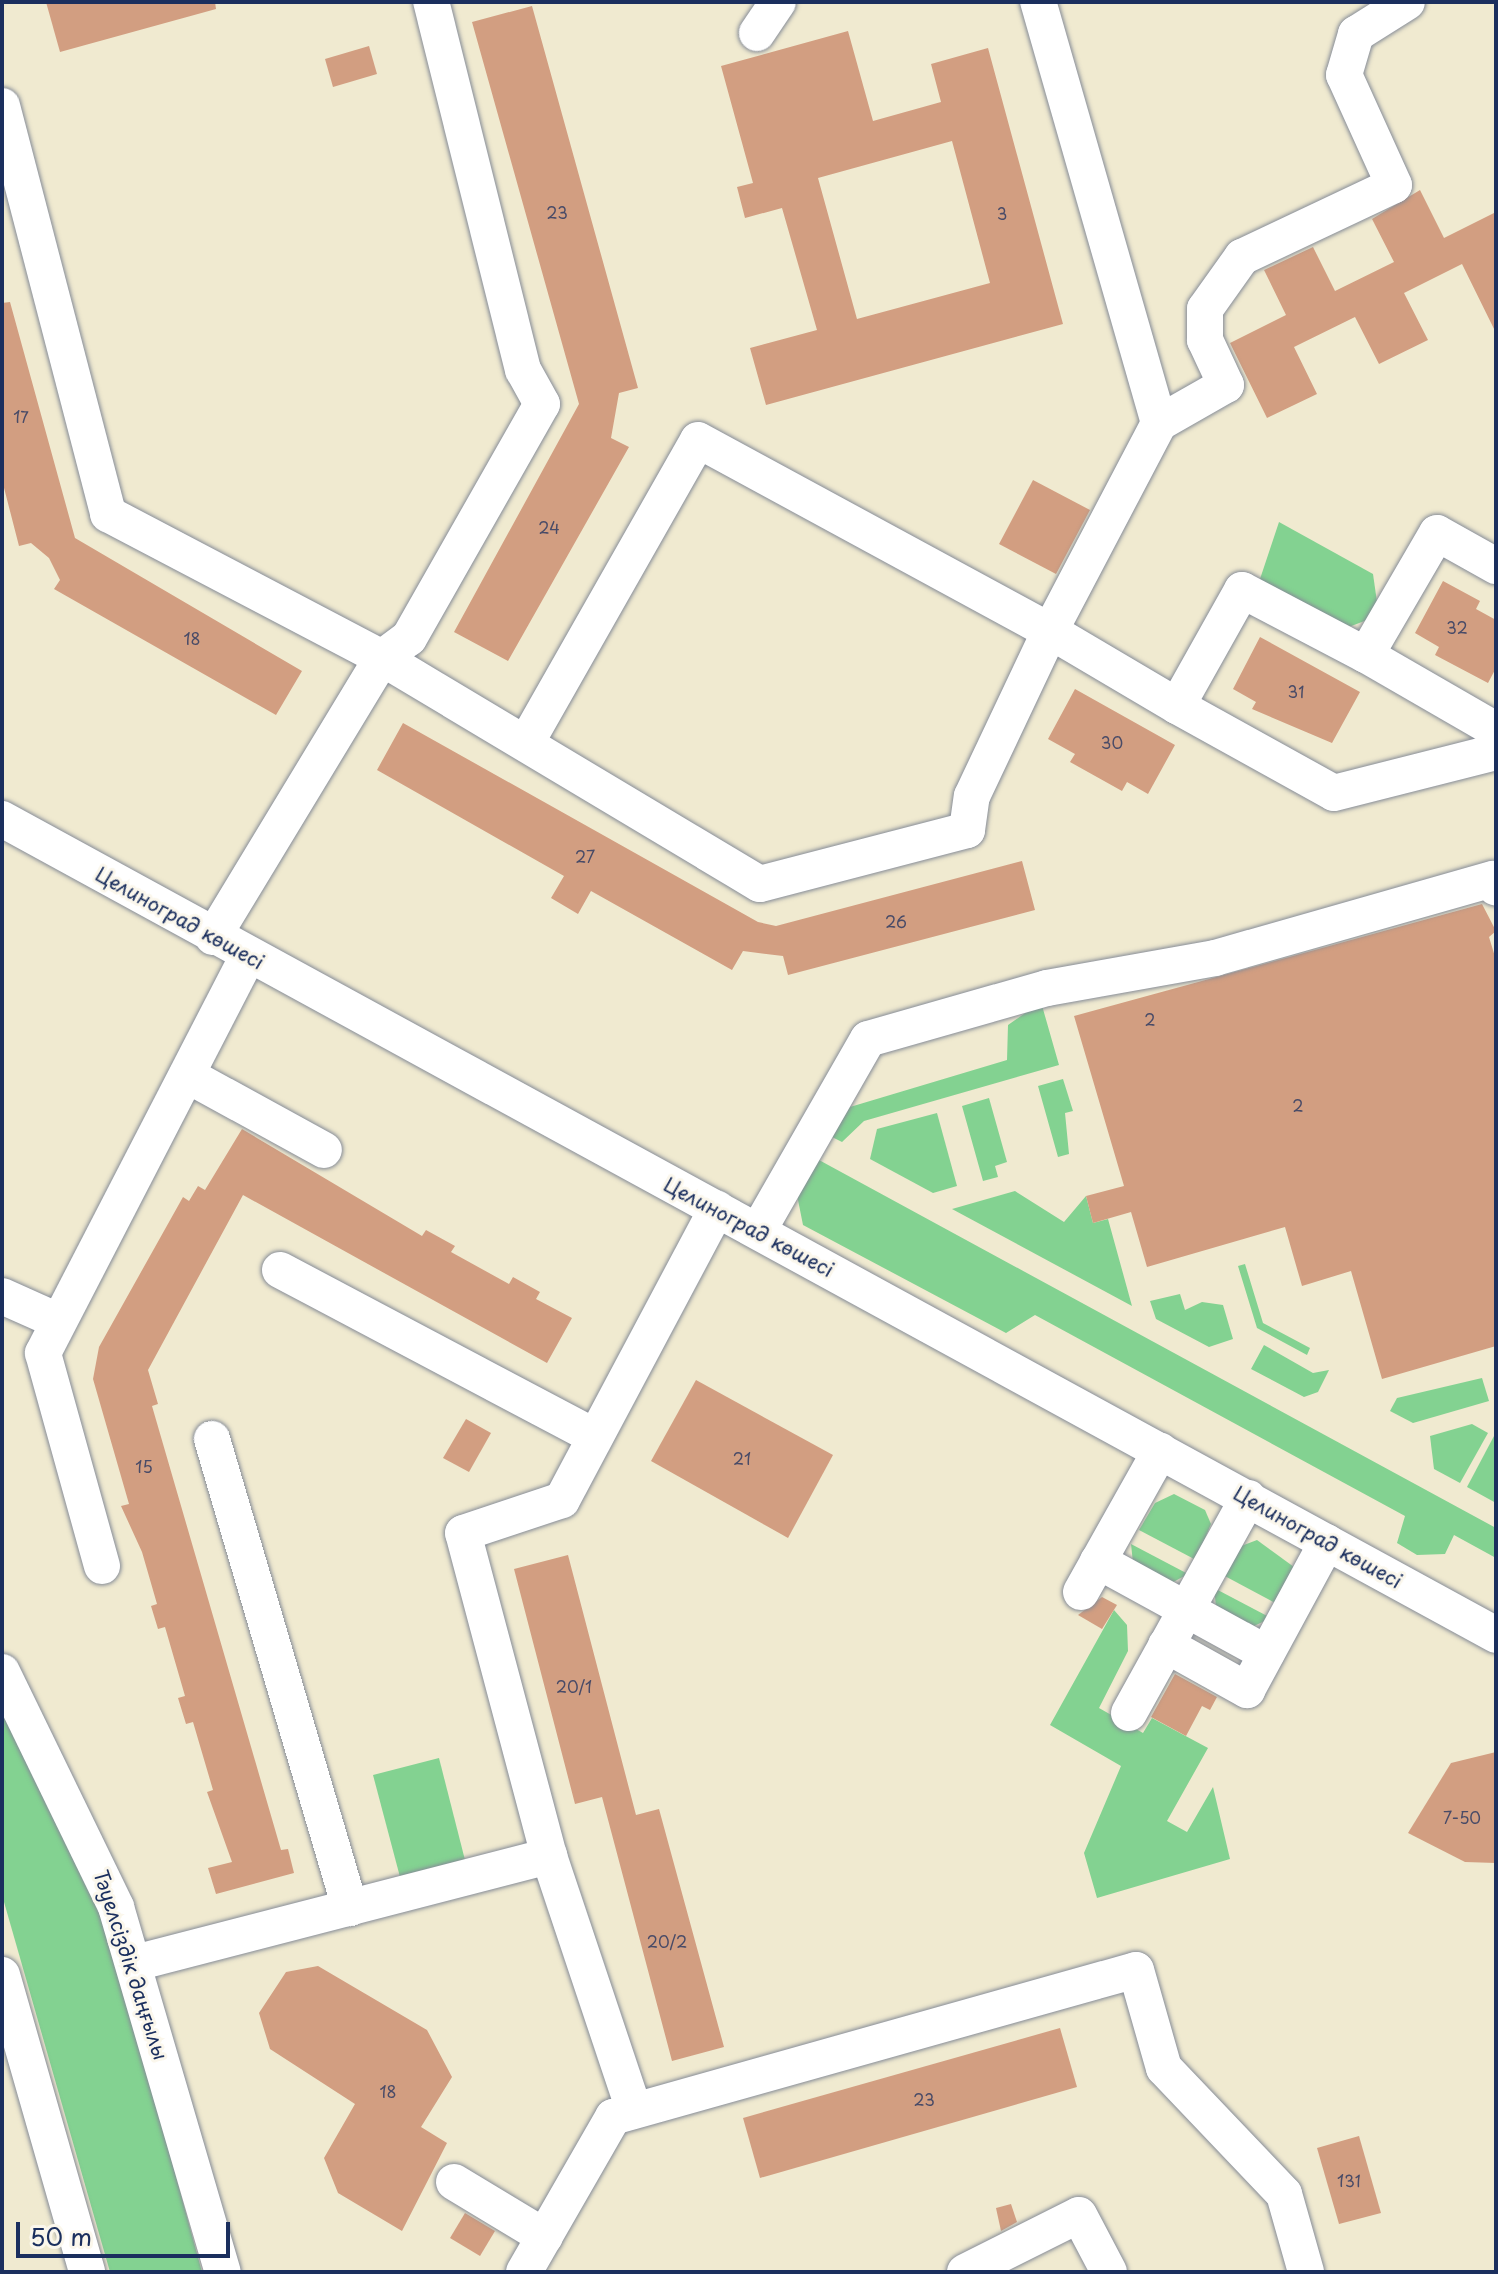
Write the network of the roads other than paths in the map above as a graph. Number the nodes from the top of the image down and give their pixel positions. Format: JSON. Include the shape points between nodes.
{"nodes":[{"id":1,"x":431,"y":2,"type":"edge"},
{"id":2,"x":778,"y":2,"type":"edge"},
{"id":3,"x":1038,"y":2,"type":"edge"},
{"id":4,"x":1407,"y":2,"type":"edge"},
{"id":5,"x":757,"y":33,"type":"dead end"},
{"id":6,"x":2,"y":106,"type":"edge"},
{"id":7,"x":1159,"y":423,"type":"junction"},
{"id":8,"x":1496,"y":566,"type":"edge"},
{"id":9,"x":1050,"y":631,"type":"junction"},
{"id":10,"x":1366,"y":655,"type":"junction"},
{"id":11,"x":382,"y":658,"type":"junction"},
{"id":12,"x":1177,"y":706,"type":"junction"},
{"id":13,"x":1496,"y":730,"type":"edge"},
{"id":14,"x":526,"y":743,"type":"junction"},
{"id":15,"x":1496,"y":752,"type":"edge"},
{"id":16,"x":2,"y":819,"type":"edge"},
{"id":17,"x":1496,"y":888,"type":"edge"},
{"id":18,"x":213,"y":937,"type":"junction"},
{"id":19,"x":248,"y":956,"type":"junction"},
{"id":20,"x":187,"y":1075,"type":"junction"},
{"id":21,"x":324,"y":1150,"type":"dead end"},
{"id":22,"x":717,"y":1209,"type":"junction"},
{"id":23,"x":758,"y":1231,"type":"junction"},
{"id":24,"x":280,"y":1270,"type":"dead end"},
{"id":25,"x":2,"y":1296,"type":"edge"},
{"id":26,"x":58,"y":1321,"type":"junction"},
{"id":27,"x":592,"y":1435,"type":"junction"},
{"id":28,"x":212,"y":1439,"type":"dead end"},
{"id":29,"x":1160,"y":1451,"type":"junction"},
{"id":30,"x":1248,"y":1498,"type":"junction"},
{"id":31,"x":1327,"y":1542,"type":"junction"},
{"id":32,"x":102,"y":1566,"type":"dead end"},
{"id":33,"x":1187,"y":1609,"type":"junction"},
{"id":34,"x":1496,"y":1635,"type":"edge"},
{"id":35,"x":1166,"y":1645,"type":"junction"},
{"id":36,"x":1266,"y":1653,"type":"junction"},
{"id":37,"x":2,"y":1672,"type":"edge"},
{"id":38,"x":1129,"y":1713,"type":"dead end"},
{"id":39,"x":549,"y":1856,"type":"junction"},
{"id":40,"x":350,"y":1908,"type":"junction"},
{"id":41,"x":135,"y":1963,"type":"junction"},
{"id":42,"x":2,"y":1975,"type":"edge"},
{"id":43,"x":634,"y":2110,"type":"junction"},
{"id":44,"x":454,"y":2182,"type":"dead end"},
{"id":45,"x":545,"y":2237,"type":"junction"},
{"id":46,"x":87,"y":2272,"type":"edge"},
{"id":47,"x":223,"y":2272,"type":"edge"},
{"id":48,"x":524,"y":2272,"type":"edge"},
{"id":49,"x":965,"y":2272,"type":"edge"},
{"id":50,"x":1109,"y":2272,"type":"edge"},
{"id":51,"x":1306,"y":2272,"type":"edge"}],
"edges":[{"from":1,"to":11,"type":"street","via":[[523,370],[542,404],[409,638]]},
{"from":2,"to":5,"type":"street"},
{"from":3,"to":7,"type":"street"},
{"from":4,"to":7,"type":"street","via":[[1356,34],[1344,75],[1394,185],[1242,257],[1205,309],[1205,340],[1226,385]]},
{"from":6,"to":11,"type":"street","via":[[108,514]]},
{"from":7,"to":9,"type":"street"},
{"from":8,"to":10,"type":"street","via":[[1437,533]]},
{"from":9,"to":12,"type":"street"},
{"from":9,"to":14,"type":"street","via":[[972,796],[967,830],[760,884]]},
{"from":9,"to":14,"type":"street","via":[[698,440]]},
{"from":10,"to":12,"type":"street","via":[[1242,590]]},
{"from":10,"to":13,"type":"street"},
{"from":11,"to":14,"type":"street"},
{"from":11,"to":18,"type":"street"},
{"from":12,"to":15,"type":"street","via":[[1334,793]]},
{"from":16,"to":18,"type":"street","name":"Целиноград көшесі"},
{"from":17,"to":23,"type":"street","via":[[1493,879],[1215,958],[1047,988],[868,1039]]},
{"from":18,"to":19,"type":"street","name":"Целиноград көшесі"},
{"from":19,"to":20,"type":"street"},
{"from":19,"to":22,"type":"street","name":"Целиноград көшесі"},
{"from":20,"to":21,"type":"street"},
{"from":20,"to":26,"type":"street"},
{"from":22,"to":23,"type":"street","name":"Целиноград көшесі"},
{"from":22,"to":27,"type":"street"},
{"from":23,"to":29,"type":"street","name":"Целиноград көшесі"},
{"from":24,"to":27,"type":"street"},
{"from":25,"to":26,"type":"street"},
{"from":26,"to":32,"type":"street","via":[[43,1353]]},
{"from":27,"to":39,"type":"street","via":[[562,1500],[463,1533]]},
{"from":28,"to":40,"type":"street"},
{"from":29,"to":30,"type":"street","name":"Целиноград көшесі"},
{"from":29,"to":33,"type":"street","via":[[1090,1577]]},
{"from":30,"to":31,"type":"street","name":"Целиноград көшесі"},
{"from":30,"to":33,"type":"street"},
{"from":31,"to":34,"type":"street","name":"Целиноград көшесі"},
{"from":31,"to":36,"type":"street"},
{"from":33,"to":35,"type":"street"},
{"from":33,"to":36,"type":"street"},
{"from":35,"to":36,"type":"street","via":[[1247,1690]]},
{"from":35,"to":38,"type":"street"},
{"from":37,"to":41,"type":"street","name":"Тәуелсіздік даңғылы","via":[[93,1853]]},
{"from":39,"to":40,"type":"street"},
{"from":39,"to":43,"type":"street"},
{"from":40,"to":41,"type":"street"},
{"from":41,"to":47,"type":"street","name":"Тәуелсіздік даңғылы"},
{"from":42,"to":46,"type":"street"},
{"from":43,"to":45,"type":"street","via":[[613,2117]]},
{"from":43,"to":51,"type":"street","via":[[1136,1970],[1164,2068],[1284,2194]]},
{"from":44,"to":45,"type":"street"},
{"from":45,"to":48,"type":"street"},
{"from":49,"to":50,"type":"street","via":[[1079,2215]]}]}
